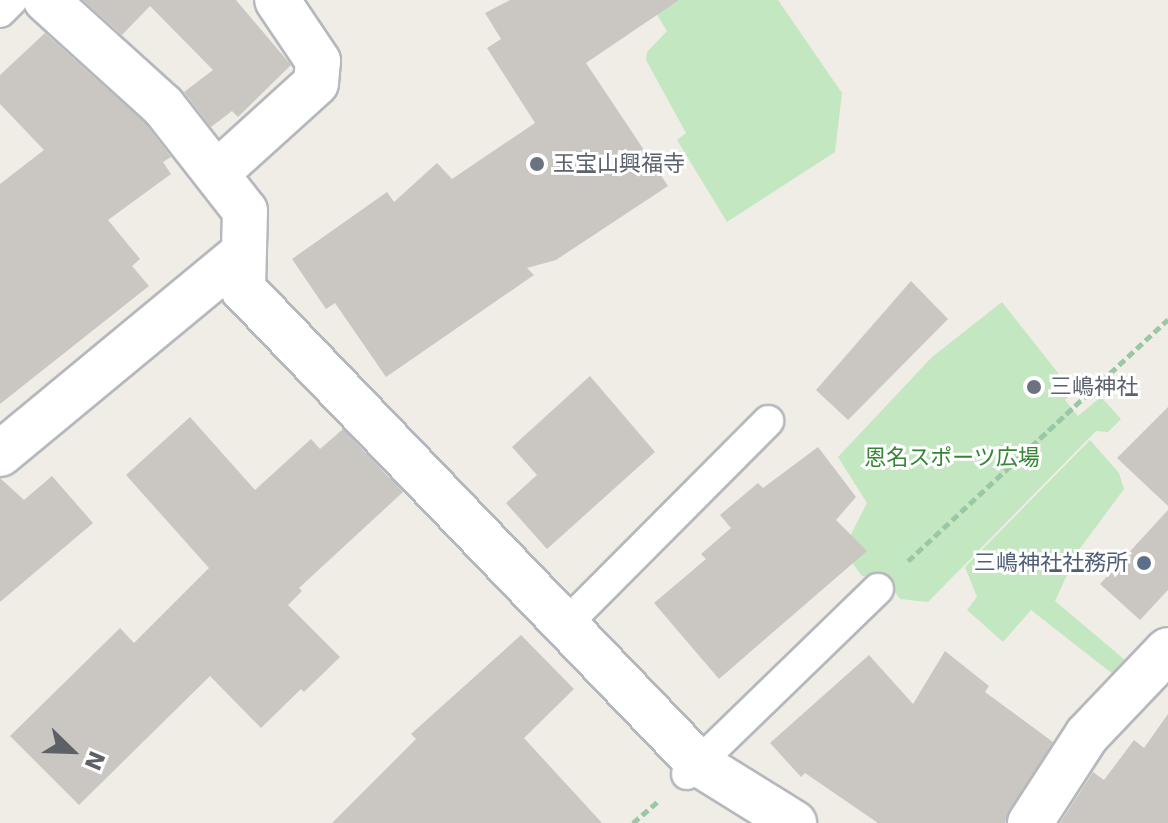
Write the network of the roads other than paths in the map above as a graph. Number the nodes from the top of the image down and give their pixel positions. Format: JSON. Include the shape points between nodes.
{"nodes":[{"id":1,"x":12,"y":0,"type":"edge"},
{"id":2,"x":46,"y":0,"type":"edge"},
{"id":3,"x":276,"y":1,"type":"edge"},
{"id":4,"x":0,"y":12,"type":"edge"},
{"id":5,"x":218,"y":172,"type":"junction"},
{"id":6,"x":243,"y":253,"type":"junction"},
{"id":7,"x":768,"y":421,"type":"dead end"},
{"id":8,"x":0,"y":454,"type":"edge"},
{"id":9,"x":878,"y":589,"type":"road end"},
{"id":10,"x":565,"y":625,"type":"junction"},
{"id":11,"x":1168,"y":650,"type":"edge"},
{"id":12,"x":690,"y":771,"type":"junction"},
{"id":13,"x":794,"y":823,"type":"edge"},
{"id":14,"x":1030,"y":823,"type":"edge"}],
"edges":[{"from":1,"to":4,"type":"lane"},
{"from":2,"to":5,"type":"street","via":[[163,106]]},
{"from":3,"to":5,"type":"street","via":[[318,61],[316,83]]},
{"from":5,"to":6,"type":"street","via":[[245,211]]},
{"from":6,"to":8,"type":"street"},
{"from":6,"to":10,"type":"street","via":[[243,289]]},
{"from":7,"to":10,"type":"lane"},
{"from":9,"to":12,"type":"lane"},
{"from":10,"to":12,"type":"street"},
{"from":11,"to":14,"type":"street","via":[[1087,735]]},
{"from":12,"to":13,"type":"street"}]}
